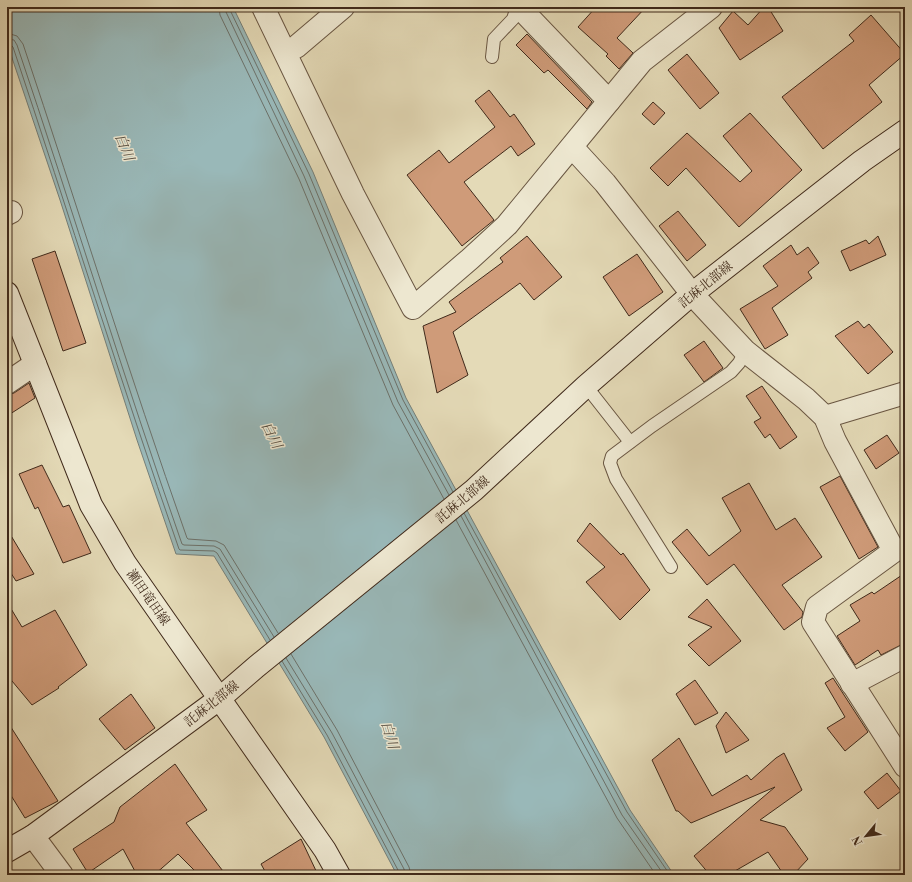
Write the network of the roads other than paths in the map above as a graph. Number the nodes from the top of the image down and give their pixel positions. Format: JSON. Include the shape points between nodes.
{"nodes":[{"id":1,"x":263,"y":7,"type":"edge"},
{"id":2,"x":343,"y":7,"type":"edge"},
{"id":3,"x":518,"y":7,"type":"edge"},
{"id":4,"x":710,"y":7,"type":"edge"},
{"id":5,"x":296,"y":47,"type":"dead end"},
{"id":6,"x":492,"y":57,"type":"dead end"},
{"id":7,"x":609,"y":101,"type":"junction"},
{"id":8,"x":905,"y":131,"type":"edge"},
{"id":9,"x":572,"y":147,"type":"junction"},
{"id":10,"x":7,"y":293,"type":"edge"},
{"id":11,"x":692,"y":294,"type":"junction"},
{"id":12,"x":745,"y":351,"type":"junction"},
{"id":13,"x":35,"y":364,"type":"junction"},
{"id":14,"x":7,"y":383,"type":"edge"},
{"id":15,"x":586,"y":386,"type":"junction"},
{"id":16,"x":905,"y":392,"type":"edge"},
{"id":17,"x":825,"y":417,"type":"junction"},
{"id":18,"x":630,"y":442,"type":"junction"},
{"id":19,"x":900,"y":547,"type":"edge"},
{"id":20,"x":671,"y":567,"type":"dead end"},
{"id":21,"x":905,"y":656,"type":"edge"},
{"id":22,"x":852,"y":684,"type":"junction"},
{"id":23,"x":219,"y":699,"type":"junction"},
{"id":24,"x":905,"y":766,"type":"edge"},
{"id":25,"x":33,"y":836,"type":"junction"},
{"id":26,"x":9,"y":846,"type":"edge"},
{"id":27,"x":62,"y":875,"type":"edge"},
{"id":28,"x":339,"y":875,"type":"edge"}],
"edges":[{"from":1,"to":9,"type":"street","via":[[352,194],[413,308],[507,225]]},
{"from":2,"to":5,"type":"street"},
{"from":3,"to":6,"type":"lane","via":[[513,19],[494,39]]},
{"from":3,"to":7,"type":"street"},
{"from":4,"to":7,"type":"street","via":[[642,61]]},
{"from":7,"to":9,"type":"street"},
{"from":8,"to":11,"type":"street","name":"託麻北部線","via":[[862,161]]},
{"from":9,"to":11,"type":"street","via":[[605,183]]},
{"from":10,"to":13,"type":"street","name":"瀬田竜田線"},
{"from":11,"to":12,"type":"street"},
{"from":11,"to":15,"type":"street","name":"託麻北部線"},
{"from":12,"to":17,"type":"street"},
{"from":12,"to":18,"type":"lane","via":[[731,372]]},
{"from":13,"to":14,"type":"street"},
{"from":13,"to":23,"type":"street","name":"瀬田竜田線","via":[[91,505],[125,563]]},
{"from":15,"to":18,"type":"lane"},
{"from":15,"to":23,"type":"street","name":"託麻北部線","via":[[474,490]]},
{"from":16,"to":17,"type":"street"},
{"from":17,"to":19,"type":"street","via":[[835,441]]},
{"from":18,"to":20,"type":"lane","via":[[612,456],[612,471]]},
{"from":19,"to":22,"type":"street","via":[[817,608],[813,622]]},
{"from":21,"to":22,"type":"street"},
{"from":22,"to":24,"type":"street"},
{"from":23,"to":25,"type":"street","name":"託麻北部線"},
{"from":23,"to":28,"type":"street","name":"瀬田竜田線","via":[[325,850]]},
{"from":25,"to":26,"type":"street","name":"託麻北部線"},
{"from":25,"to":27,"type":"street"}]}
